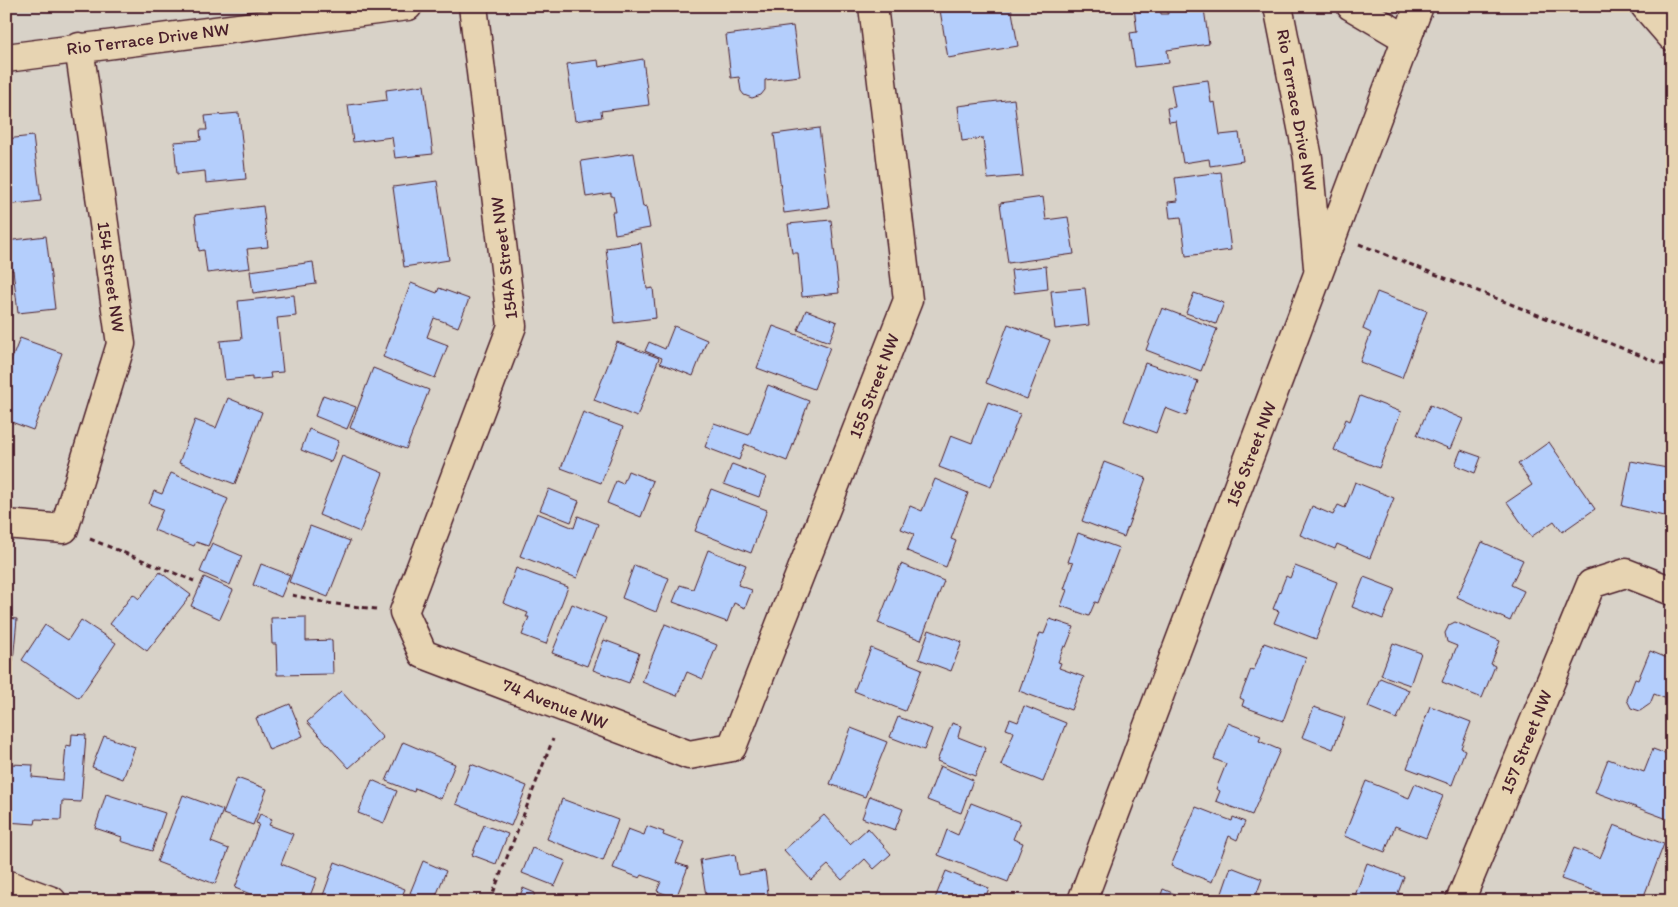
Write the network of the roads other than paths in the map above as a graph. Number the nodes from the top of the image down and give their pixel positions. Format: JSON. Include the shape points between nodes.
{"nodes":[{"id":1,"x":408,"y":6,"type":"edge"},
{"id":2,"x":473,"y":6,"type":"edge"},
{"id":3,"x":873,"y":6,"type":"edge"},
{"id":4,"x":1278,"y":6,"type":"edge"},
{"id":5,"x":1351,"y":6,"type":"edge"},
{"id":6,"x":1419,"y":6,"type":"edge"},
{"id":7,"x":1645,"y":6,"type":"edge"},
{"id":8,"x":1672,"y":37,"type":"edge"},
{"id":9,"x":1407,"y":39,"type":"junction"},
{"id":10,"x":78,"y":48,"type":"junction"},
{"id":11,"x":6,"y":58,"type":"edge"},
{"id":12,"x":1319,"y":274,"type":"junction"},
{"id":13,"x":6,"y":524,"type":"edge"},
{"id":14,"x":1672,"y":591,"type":"edge"},
{"id":15,"x":404,"y":612,"type":"joint"},
{"id":16,"x":732,"y":747,"type":"joint"},
{"id":17,"x":6,"y":884,"type":"edge"},
{"id":18,"x":52,"y":901,"type":"edge"},
{"id":19,"x":1082,"y":901,"type":"edge"},
{"id":20,"x":1460,"y":901,"type":"edge"}],
"edges":[{"from":1,"to":10,"type":"street","name":"Rio Terrace Drive NW"},
{"from":2,"to":15,"type":"street","name":"154A Street NW","via":[[512,326]]},
{"from":3,"to":16,"type":"street","name":"155 Street NW","via":[[908,300]]},
{"from":4,"to":12,"type":"street","name":"Rio Terrace Drive NW","via":[[1308,158]]},
{"from":5,"to":9,"type":"street"},
{"from":6,"to":9,"type":"street","name":"156 Street NW"},
{"from":7,"to":8,"type":"street"},
{"from":9,"to":12,"type":"street","name":"156 Street NW"},
{"from":10,"to":11,"type":"street","name":"Rio Terrace Drive NW"},
{"from":10,"to":13,"type":"street","name":"154 Street NW","via":[[120,344],[64,529]]},
{"from":12,"to":19,"type":"street","name":"156 Street NW"},
{"from":14,"to":20,"type":"street","name":"157 Street NW","via":[[1626,573],[1591,584]]},
{"from":15,"to":16,"type":"street","name":"74 Avenue NW","via":[[422,654],[689,754]]},
{"from":17,"to":18,"type":"street"}]}
